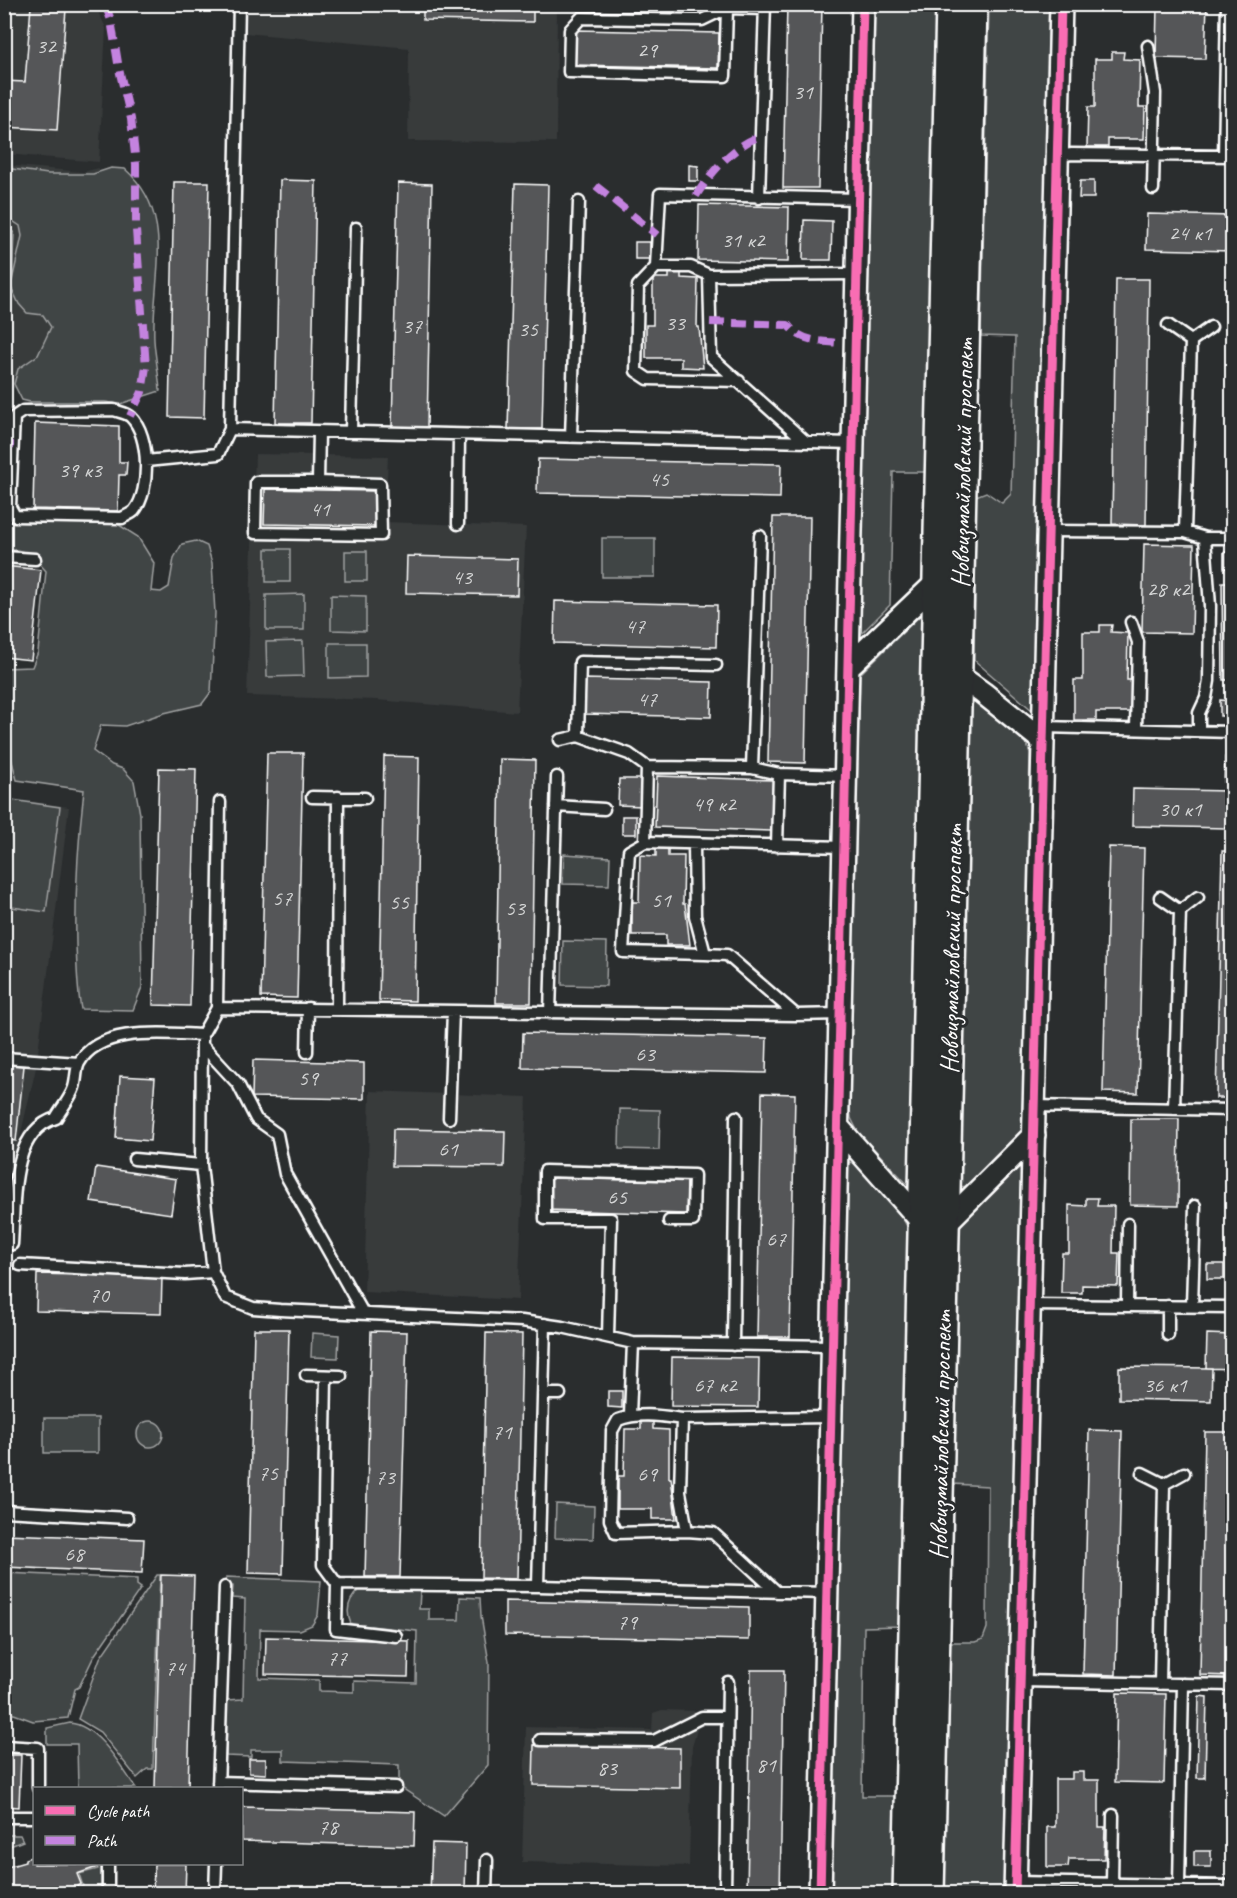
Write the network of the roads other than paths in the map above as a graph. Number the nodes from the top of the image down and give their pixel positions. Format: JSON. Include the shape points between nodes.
{"nodes":[{"id":1,"x":239,"y":4,"type":"edge"},
{"id":2,"x":863,"y":4,"type":"edge"},
{"id":3,"x":950,"y":4,"type":"edge"},
{"id":4,"x":973,"y":4,"type":"edge"},
{"id":5,"x":1061,"y":4,"type":"edge"},
{"id":6,"x":1227,"y":4,"type":"edge"},
{"id":7,"x":765,"y":7,"type":"edge"},
{"id":8,"x":727,"y":8,"type":"junction"},
{"id":9,"x":1148,"y":46,"type":"dead end"},
{"id":10,"x":1154,"y":155,"type":"junction"},
{"id":11,"x":1057,"y":156,"type":"junction"},
{"id":12,"x":1228,"y":156,"type":"edge"},
{"id":13,"x":1153,"y":189,"type":"dead end"},
{"id":14,"x":759,"y":198,"type":"junction"},
{"id":15,"x":858,"y":199,"type":"junction"},
{"id":16,"x":579,"y":202,"type":"dead end"},
{"id":17,"x":356,"y":228,"type":"dead end"},
{"id":18,"x":656,"y":267,"type":"junction"},
{"id":19,"x":858,"y":274,"type":"junction"},
{"id":20,"x":709,"y":275,"type":"junction"},
{"id":21,"x":1168,"y":325,"type":"dead end"},
{"id":22,"x":1211,"y":327,"type":"dead end"},
{"id":23,"x":1191,"y":341,"type":"junction"},
{"id":24,"x":739,"y":381,"type":"junction"},
{"id":25,"x":230,"y":429,"type":"junction"},
{"id":26,"x":351,"y":431,"type":"junction"},
{"id":27,"x":319,"y":432,"type":"junction"},
{"id":28,"x":459,"y":435,"type":"junction"},
{"id":29,"x":571,"y":437,"type":"junction"},
{"id":30,"x":805,"y":441,"type":"junction"},
{"id":31,"x":854,"y":443,"type":"junction"},
{"id":32,"x":146,"y":461,"type":"junction"},
{"id":33,"x":318,"y":482,"type":"junction"},
{"id":34,"x":458,"y":524,"type":"dead end"},
{"id":35,"x":1048,"y":531,"type":"junction"},
{"id":36,"x":1185,"y":532,"type":"junction"},
{"id":37,"x":760,"y":536,"type":"dead end"},
{"id":38,"x":1205,"y":538,"type":"junction"},
{"id":39,"x":1233,"y":538,"type":"edge"},
{"id":40,"x":4,"y":557,"type":"edge"},
{"id":41,"x":35,"y":559,"type":"dead end"},
{"id":42,"x":948,"y":582,"type":"junction"},
{"id":43,"x":1131,"y":622,"type":"dead end"},
{"id":44,"x":716,"y":665,"type":"dead end"},
{"id":45,"x":848,"y":667,"type":"junction"},
{"id":46,"x":946,"y":675,"type":"junction"},
{"id":47,"x":1136,"y":729,"type":"junction"},
{"id":48,"x":1199,"y":731,"type":"junction"},
{"id":49,"x":1233,"y":732,"type":"edge"},
{"id":50,"x":1043,"y":734,"type":"junction"},
{"id":51,"x":578,"y":736,"type":"junction"},
{"id":52,"x":560,"y":740,"type":"dead end"},
{"id":53,"x":647,"y":767,"type":"junction"},
{"id":54,"x":752,"y":768,"type":"junction"},
{"id":55,"x":779,"y":774,"type":"junction"},
{"id":56,"x":847,"y":776,"type":"junction"},
{"id":57,"x":556,"y":777,"type":"dead end"},
{"id":58,"x":312,"y":797,"type":"dead end"},
{"id":59,"x":338,"y":797,"type":"junction"},
{"id":60,"x":365,"y":798,"type":"dead end"},
{"id":61,"x":220,"y":802,"type":"dead end"},
{"id":62,"x":556,"y":806,"type":"junction"},
{"id":63,"x":604,"y":809,"type":"dead end"},
{"id":64,"x":645,"y":842,"type":"junction"},
{"id":65,"x":694,"y":844,"type":"junction"},
{"id":66,"x":777,"y":846,"type":"junction"},
{"id":67,"x":844,"y":847,"type":"junction"},
{"id":68,"x":1160,"y":897,"type":"dead end"},
{"id":69,"x":1198,"y":897,"type":"dead end"},
{"id":70,"x":1180,"y":911,"type":"junction"},
{"id":71,"x":705,"y":954,"type":"junction"},
{"id":72,"x":217,"y":1008,"type":"junction"},
{"id":73,"x":308,"y":1008,"type":"junction"},
{"id":74,"x":337,"y":1008,"type":"junction"},
{"id":75,"x":453,"y":1011,"type":"junction"},
{"id":76,"x":550,"y":1012,"type":"junction"},
{"id":77,"x":841,"y":1014,"type":"junction"},
{"id":78,"x":796,"y":1015,"type":"junction"},
{"id":79,"x":202,"y":1040,"type":"junction"},
{"id":80,"x":307,"y":1052,"type":"dead end"},
{"id":81,"x":4,"y":1058,"type":"edge"},
{"id":82,"x":79,"y":1064,"type":"junction"},
{"id":83,"x":1034,"y":1106,"type":"junction"},
{"id":84,"x":1174,"y":1109,"type":"junction"},
{"id":85,"x":1233,"y":1110,"type":"edge"},
{"id":86,"x":736,"y":1117,"type":"dead end"},
{"id":87,"x":449,"y":1118,"type":"dead end"},
{"id":88,"x":838,"y":1127,"type":"junction"},
{"id":89,"x":1034,"y":1135,"type":"junction"},
{"id":90,"x":134,"y":1159,"type":"dead end"},
{"id":91,"x":201,"y":1165,"type":"junction"},
{"id":92,"x":1195,"y":1206,"type":"dead end"},
{"id":93,"x":669,"y":1221,"type":"dead end"},
{"id":94,"x":934,"y":1224,"type":"junction"},
{"id":95,"x":1128,"y":1224,"type":"dead end"},
{"id":96,"x":4,"y":1243,"type":"edge"},
{"id":97,"x":20,"y":1265,"type":"dead end"},
{"id":98,"x":213,"y":1272,"type":"junction"},
{"id":99,"x":1030,"y":1305,"type":"junction"},
{"id":100,"x":1126,"y":1306,"type":"junction"},
{"id":101,"x":1168,"y":1306,"type":"junction"},
{"id":102,"x":1192,"y":1306,"type":"junction"},
{"id":103,"x":1233,"y":1307,"type":"edge"},
{"id":104,"x":363,"y":1313,"type":"junction"},
{"id":105,"x":544,"y":1324,"type":"junction"},
{"id":106,"x":1168,"y":1335,"type":"dead end"},
{"id":107,"x":608,"y":1338,"type":"junction"},
{"id":108,"x":633,"y":1343,"type":"junction"},
{"id":109,"x":733,"y":1345,"type":"junction"},
{"id":110,"x":833,"y":1346,"type":"junction"},
{"id":111,"x":306,"y":1375,"type":"dead end"},
{"id":112,"x":326,"y":1376,"type":"junction"},
{"id":113,"x":341,"y":1376,"type":"dead end"},
{"id":114,"x":543,"y":1394,"type":"junction"},
{"id":115,"x":560,"y":1394,"type":"dead end"},
{"id":116,"x":630,"y":1415,"type":"junction"},
{"id":117,"x":830,"y":1417,"type":"junction"},
{"id":118,"x":682,"y":1419,"type":"junction"},
{"id":119,"x":1142,"y":1473,"type":"dead end"},
{"id":120,"x":1184,"y":1473,"type":"dead end"},
{"id":121,"x":1164,"y":1484,"type":"junction"},
{"id":122,"x":4,"y":1511,"type":"edge"},
{"id":123,"x":127,"y":1518,"type":"dead end"},
{"id":124,"x":687,"y":1531,"type":"junction"},
{"id":125,"x":337,"y":1584,"type":"junction"},
{"id":126,"x":538,"y":1586,"type":"junction"},
{"id":127,"x":225,"y":1587,"type":"dead end"},
{"id":128,"x":777,"y":1592,"type":"junction"},
{"id":129,"x":827,"y":1593,"type":"junction"},
{"id":130,"x":396,"y":1636,"type":"dead end"},
{"id":131,"x":1021,"y":1681,"type":"junction"},
{"id":132,"x":728,"y":1682,"type":"dead end"},
{"id":133,"x":1160,"y":1684,"type":"junction"},
{"id":134,"x":1182,"y":1684,"type":"junction"},
{"id":135,"x":1233,"y":1685,"type":"edge"},
{"id":136,"x":727,"y":1717,"type":"junction"},
{"id":137,"x":540,"y":1740,"type":"dead end"},
{"id":138,"x":4,"y":1746,"type":"edge"},
{"id":139,"x":218,"y":1785,"type":"edge"},
{"id":140,"x":38,"y":1787,"type":"edge"},
{"id":141,"x":396,"y":1787,"type":"dead end"},
{"id":142,"x":1113,"y":1815,"type":"dead end"},
{"id":143,"x":4,"y":1817,"type":"edge"},
{"id":144,"x":33,"y":1817,"type":"edge"},
{"id":145,"x":487,"y":1860,"type":"dead end"},
{"id":146,"x":108,"y":1865,"type":"edge"},
{"id":147,"x":216,"y":1865,"type":"edge"},
{"id":148,"x":1112,"y":1884,"type":"junction"},
{"id":149,"x":1179,"y":1885,"type":"junction"},
{"id":150,"x":1233,"y":1886,"type":"edge"},
{"id":151,"x":1016,"y":1888,"type":"edge"},
{"id":152,"x":1154,"y":1889,"type":"edge"},
{"id":153,"x":108,"y":1893,"type":"edge"},
{"id":154,"x":215,"y":1893,"type":"edge"},
{"id":155,"x":486,"y":1893,"type":"edge"},
{"id":156,"x":725,"y":1893,"type":"edge"},
{"id":157,"x":820,"y":1893,"type":"edge"},
{"id":158,"x":907,"y":1893,"type":"edge"},
{"id":159,"x":930,"y":1893,"type":"edge"}],
"edges":[{"from":1,"to":25,"type":"lane"},
{"from":2,"to":15,"type":"street"},
{"from":3,"to":42,"type":"street","name":"Новоизмайловский проспект"},
{"from":4,"to":42,"type":"street","name":"Новоизмайловский проспект"},
{"from":5,"to":11,"type":"street"},
{"from":6,"to":12,"type":"lane"},
{"from":7,"to":8,"type":"lane"},
{"from":7,"to":14,"type":"lane"},
{"from":8,"to":8,"type":"lane","via":[[702,20],[581,18],[570,30],[569,72],[725,76]]},
{"from":9,"to":10,"type":"lane","via":[[1155,93]]},
{"from":10,"to":11,"type":"lane"},
{"from":10,"to":12,"type":"lane"},
{"from":10,"to":13,"type":"lane"},
{"from":11,"to":35,"type":"street"},
{"from":14,"to":15,"type":"lane"},
{"from":14,"to":18,"type":"lane","via":[[660,195]]},
{"from":15,"to":19,"type":"street"},
{"from":16,"to":29,"type":"lane"},
{"from":17,"to":26,"type":"lane"},
{"from":18,"to":20,"type":"lane","via":[[691,267]]},
{"from":18,"to":24,"type":"lane","via":[[638,286],[636,371],[648,379]]},
{"from":19,"to":20,"type":"lane"},
{"from":19,"to":31,"type":"street"},
{"from":20,"to":24,"type":"lane","via":[[711,357]]},
{"from":21,"to":23,"type":"lane"},
{"from":22,"to":23,"type":"lane"},
{"from":23,"to":36,"type":"lane"},
{"from":24,"to":30,"type":"lane"},
{"from":25,"to":27,"type":"lane"},
{"from":25,"to":32,"type":"lane","via":[[218,454]]},
{"from":26,"to":27,"type":"lane"},
{"from":26,"to":28,"type":"lane"},
{"from":27,"to":33,"type":"lane"},
{"from":28,"to":29,"type":"lane"},
{"from":28,"to":34,"type":"lane"},
{"from":29,"to":30,"type":"lane"},
{"from":30,"to":31,"type":"lane"},
{"from":31,"to":45,"type":"street"},
{"from":32,"to":32,"type":"lane","via":[[144,440],[130,416],[114,410],[23,411],[14,417],[10,507],[15,516],[122,518],[134,512],[140,499]]},
{"from":33,"to":33,"type":"lane","via":[[256,482],[255,533],[381,535],[380,484]]},
{"from":35,"to":36,"type":"lane"},
{"from":35,"to":50,"type":"street"},
{"from":36,"to":38,"type":"lane"},
{"from":37,"to":54,"type":"lane"},
{"from":38,"to":39,"type":"lane"},
{"from":38,"to":48,"type":"lane","via":[[1210,606],[1209,681],[1199,713]]},
{"from":40,"to":41,"type":"lane"},
{"from":42,"to":45,"type":"street"},
{"from":42,"to":46,"type":"street","name":"Новоизмайловский проспект"},
{"from":43,"to":47,"type":"lane","via":[[1138,642]]},
{"from":44,"to":51,"type":"lane","via":[[580,662]]},
{"from":45,"to":56,"type":"street"},
{"from":46,"to":50,"type":"street","via":[[983,693]]},
{"from":46,"to":94,"type":"street","name":"Новоизмайловский проспект"},
{"from":47,"to":48,"type":"lane"},
{"from":47,"to":50,"type":"lane"},
{"from":48,"to":49,"type":"lane"},
{"from":50,"to":83,"type":"street"},
{"from":51,"to":52,"type":"lane"},
{"from":51,"to":53,"type":"lane","via":[[629,754]]},
{"from":53,"to":54,"type":"lane"},
{"from":53,"to":64,"type":"lane"},
{"from":54,"to":55,"type":"lane"},
{"from":55,"to":56,"type":"lane"},
{"from":55,"to":66,"type":"lane"},
{"from":56,"to":67,"type":"street"},
{"from":57,"to":62,"type":"lane"},
{"from":58,"to":59,"type":"lane"},
{"from":59,"to":60,"type":"lane"},
{"from":59,"to":74,"type":"lane"},
{"from":61,"to":72,"type":"lane"},
{"from":62,"to":63,"type":"lane"},
{"from":62,"to":76,"type":"lane"},
{"from":64,"to":65,"type":"lane"},
{"from":64,"to":71,"type":"lane","via":[[629,852],[623,952]]},
{"from":65,"to":66,"type":"lane"},
{"from":65,"to":71,"type":"lane","via":[[695,916]]},
{"from":66,"to":67,"type":"lane"},
{"from":67,"to":77,"type":"street"},
{"from":68,"to":70,"type":"lane"},
{"from":69,"to":70,"type":"lane"},
{"from":70,"to":84,"type":"lane"},
{"from":71,"to":78,"type":"lane","via":[[727,955]]},
{"from":72,"to":73,"type":"lane"},
{"from":72,"to":79,"type":"lane"},
{"from":73,"to":74,"type":"lane"},
{"from":73,"to":80,"type":"lane"},
{"from":74,"to":75,"type":"lane"},
{"from":75,"to":76,"type":"lane"},
{"from":75,"to":87,"type":"lane"},
{"from":76,"to":78,"type":"lane"},
{"from":77,"to":78,"type":"lane"},
{"from":77,"to":88,"type":"street"},
{"from":79,"to":82,"type":"lane","via":[[139,1033],[122,1036],[104,1042]]},
{"from":79,"to":91,"type":"lane"},
{"from":79,"to":104,"type":"lane","via":[[238,1084],[256,1119],[277,1134],[285,1174]]},
{"from":81,"to":82,"type":"lane"},
{"from":82,"to":96,"type":"lane","via":[[74,1089],[56,1119],[46,1121],[30,1135],[20,1155],[12,1244]]},
{"from":83,"to":84,"type":"lane"},
{"from":83,"to":89,"type":"street"},
{"from":84,"to":85,"type":"lane"},
{"from":86,"to":109,"type":"lane"},
{"from":88,"to":94,"type":"street"},
{"from":88,"to":110,"type":"street"},
{"from":89,"to":94,"type":"street"},
{"from":89,"to":99,"type":"street"},
{"from":90,"to":91,"type":"lane"},
{"from":91,"to":98,"type":"lane"},
{"from":92,"to":102,"type":"lane"},
{"from":93,"to":107,"type":"lane","via":[[693,1221],[694,1175],[545,1171],[545,1219],[611,1219]]},
{"from":94,"to":158,"type":"street","name":"Новоизмайловский проспект"},
{"from":94,"to":159,"type":"street","name":"Новоизмайловский проспект"},
{"from":95,"to":100,"type":"lane"},
{"from":97,"to":98,"type":"lane","via":[[185,1275]]},
{"from":98,"to":104,"type":"lane","via":[[225,1297],[253,1308]]},
{"from":99,"to":100,"type":"lane"},
{"from":99,"to":131,"type":"street"},
{"from":100,"to":101,"type":"lane"},
{"from":101,"to":102,"type":"lane"},
{"from":101,"to":106,"type":"lane"},
{"from":102,"to":103,"type":"lane"},
{"from":104,"to":105,"type":"lane"},
{"from":105,"to":107,"type":"lane"},
{"from":105,"to":114,"type":"lane"},
{"from":107,"to":108,"type":"lane"},
{"from":108,"to":109,"type":"lane"},
{"from":108,"to":116,"type":"lane"},
{"from":109,"to":110,"type":"lane"},
{"from":110,"to":117,"type":"street"},
{"from":111,"to":112,"type":"lane"},
{"from":112,"to":113,"type":"lane"},
{"from":112,"to":125,"type":"lane","via":[[324,1565]]},
{"from":114,"to":115,"type":"lane"},
{"from":114,"to":126,"type":"lane"},
{"from":116,"to":118,"type":"lane"},
{"from":116,"to":124,"type":"lane","via":[[618,1420],[612,1431],[610,1520],[616,1533]]},
{"from":117,"to":118,"type":"lane"},
{"from":117,"to":129,"type":"street"},
{"from":118,"to":124,"type":"lane","via":[[680,1492]]},
{"from":119,"to":121,"type":"lane"},
{"from":120,"to":121,"type":"lane"},
{"from":121,"to":133,"type":"lane"},
{"from":122,"to":123,"type":"lane"},
{"from":124,"to":128,"type":"lane","via":[[713,1533]]},
{"from":125,"to":126,"type":"lane"},
{"from":125,"to":130,"type":"lane","via":[[336,1629]]},
{"from":126,"to":128,"type":"lane"},
{"from":127,"to":139,"type":"lane"},
{"from":128,"to":129,"type":"lane"},
{"from":129,"to":157,"type":"street"},
{"from":131,"to":133,"type":"lane"},
{"from":131,"to":151,"type":"street"},
{"from":132,"to":136,"type":"lane"},
{"from":133,"to":134,"type":"lane"},
{"from":134,"to":135,"type":"lane"},
{"from":134,"to":149,"type":"lane"},
{"from":136,"to":137,"type":"lane","via":[[702,1717],[654,1741]]},
{"from":136,"to":156,"type":"lane"},
{"from":138,"to":140,"type":"lane","via":[[38,1748]]},
{"from":139,"to":141,"type":"lane"},
{"from":142,"to":148,"type":"lane"},
{"from":143,"to":144,"type":"lane"},
{"from":145,"to":155,"type":"lane"},
{"from":146,"to":153,"type":"lane"},
{"from":147,"to":154,"type":"lane"},
{"from":148,"to":151,"type":"lane"},
{"from":148,"to":152,"type":"lane"},
{"from":149,"to":150,"type":"lane"},
{"from":149,"to":152,"type":"lane"}]}
